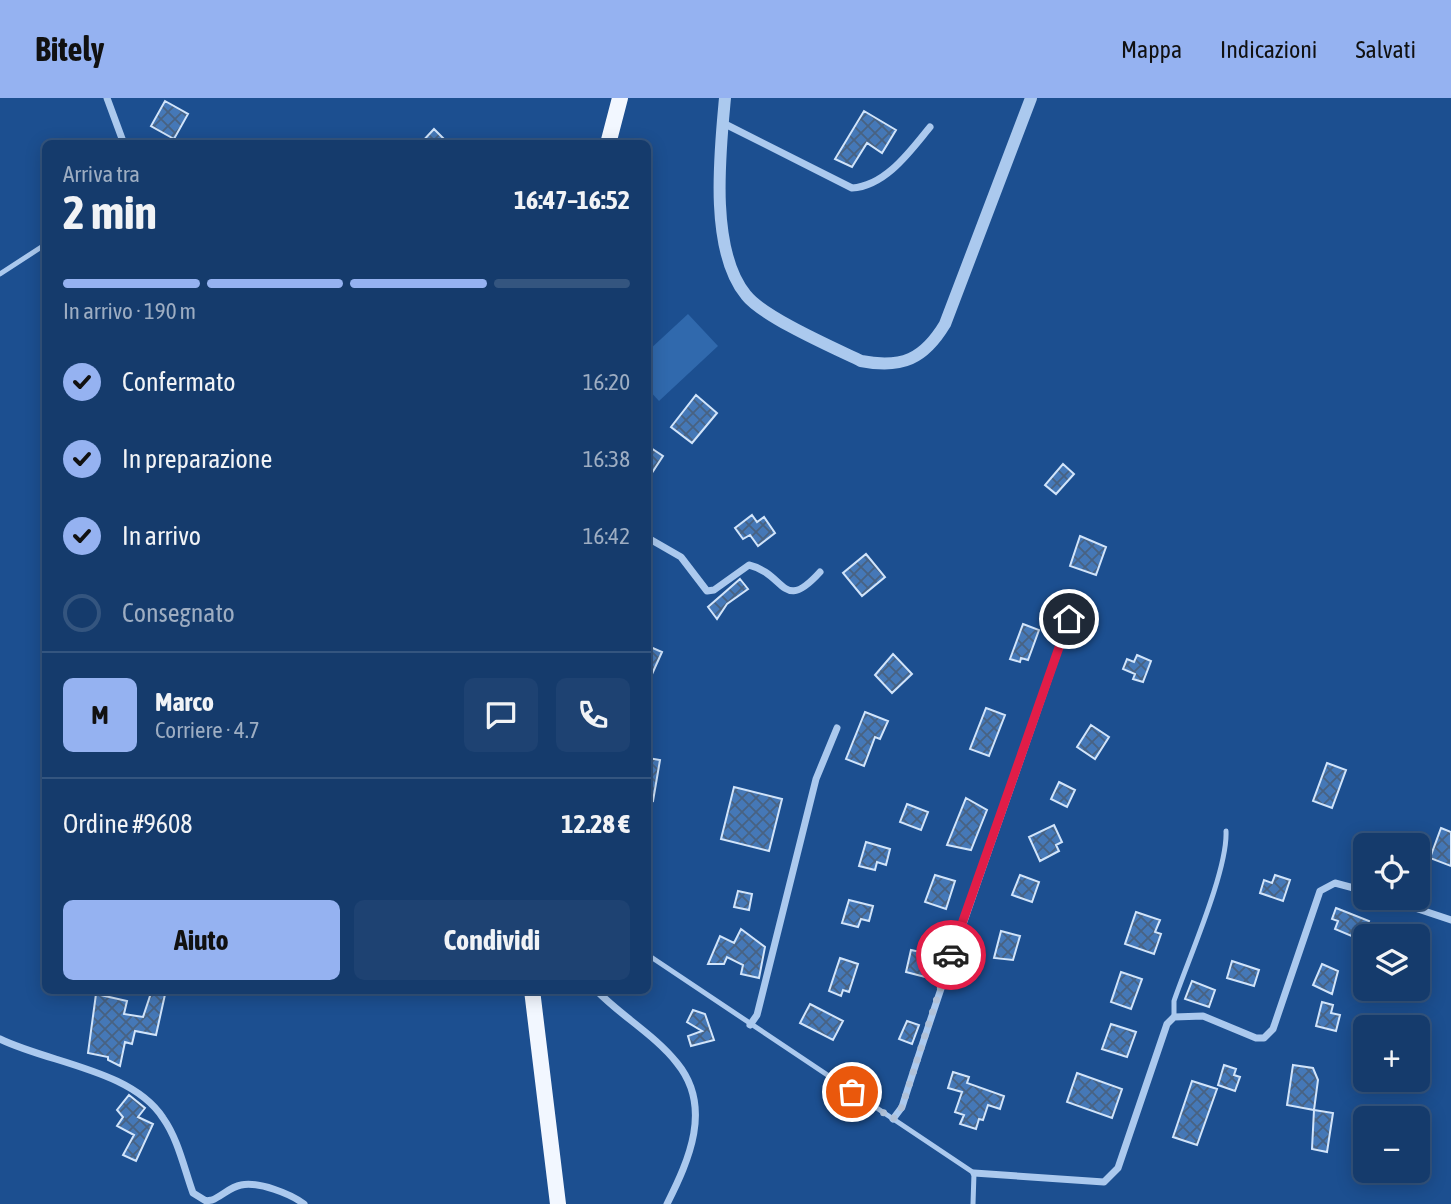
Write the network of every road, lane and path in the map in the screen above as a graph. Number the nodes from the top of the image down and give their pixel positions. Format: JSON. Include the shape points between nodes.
{"nodes":[{"id":1,"x":107,"y":98,"type":"edge"},
{"id":2,"x":620,"y":98,"type":"edge"},
{"id":3,"x":725,"y":98,"type":"edge"},
{"id":4,"x":1031,"y":98,"type":"edge"},
{"id":5,"x":723,"y":123,"type":"junction"},
{"id":6,"x":930,"y":127,"type":"dead end"},
{"id":7,"x":123,"y":140,"type":"edge"},
{"id":8,"x":609,"y":140,"type":"edge"},
{"id":9,"x":42,"y":247,"type":"edge"},
{"id":10,"x":0,"y":274,"type":"edge"},
{"id":11,"x":651,"y":540,"type":"edge"},
{"id":12,"x":820,"y":572,"type":"dead end"},
{"id":13,"x":1069,"y":619,"type":"dead end"},
{"id":14,"x":837,"y":727,"type":"dead end"},
{"id":15,"x":1226,"y":831,"type":"dead end"},
{"id":16,"x":1353,"y":888,"type":"edge"},
{"id":17,"x":1421,"y":910,"type":"edge"},
{"id":18,"x":1451,"y":920,"type":"edge"},
{"id":19,"x":651,"y":957,"type":"edge"},
{"id":20,"x":532,"y":994,"type":"edge"},
{"id":21,"x":600,"y":994,"type":"edge"},
{"id":22,"x":1174,"y":1017,"type":"junction"},
{"id":23,"x":750,"y":1025,"type":"junction"},
{"id":24,"x":0,"y":1039,"type":"edge"},
{"id":25,"x":893,"y":1119,"type":"junction"},
{"id":26,"x":974,"y":1173,"type":"junction"},
{"id":27,"x":206,"y":1203,"type":"edge"},
{"id":28,"x":300,"y":1203,"type":"edge"},
{"id":29,"x":558,"y":1204,"type":"edge"},
{"id":30,"x":667,"y":1204,"type":"edge"},
{"id":31,"x":973,"y":1204,"type":"edge"}],
"edges":[{"from":1,"to":7,"type":"street"},
{"from":2,"to":8,"type":"main road"},
{"from":3,"to":5,"type":"street"},
{"from":4,"to":5,"type":"street","via":[[945,324],[928,349],[892,364],[861,362],[746,295],[732,268],[719,198]]},
{"from":5,"to":6,"type":"street","via":[[852,188],[896,166]]},
{"from":9,"to":10,"type":"lane"},
{"from":11,"to":12,"type":"street","via":[[681,557],[707,591],[749,565],[797,592]]},
{"from":13,"to":25,"type":"street","via":[[902,1107]]},
{"from":14,"to":23,"type":"street","via":[[816,779],[757,1015]]},
{"from":15,"to":22,"type":"lane","via":[[1227,845],[1174,1001]]},
{"from":16,"to":22,"type":"street","via":[[1335,883],[1320,891],[1273,1029],[1264,1038],[1203,1016]]},
{"from":17,"to":18,"type":"street"},
{"from":19,"to":23,"type":"lane"},
{"from":20,"to":29,"type":"main road"},
{"from":21,"to":30,"type":"street","via":[[678,1063],[696,1101],[694,1134]]},
{"from":22,"to":26,"type":"street","via":[[1162,1037],[1111,1177],[1104,1182]]},
{"from":23,"to":25,"type":"lane"},
{"from":24,"to":27,"type":"street","via":[[112,1079],[149,1101],[170,1129],[193,1193]]},
{"from":25,"to":26,"type":"lane"},
{"from":26,"to":31,"type":"lane"},
{"from":27,"to":28,"type":"street","via":[[249,1184]]}]}
